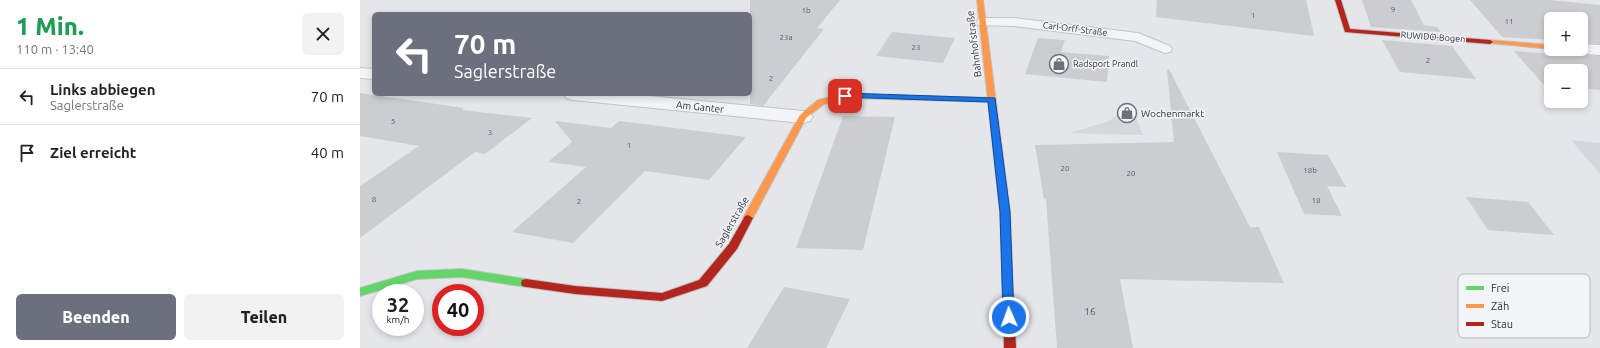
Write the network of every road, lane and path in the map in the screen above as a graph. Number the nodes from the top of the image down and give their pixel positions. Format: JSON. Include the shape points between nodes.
{"nodes":[{"id":1,"x":980,"y":0,"type":"edge"},
{"id":2,"x":1338,"y":0,"type":"edge"},
{"id":3,"x":983,"y":22,"type":"junction"},
{"id":4,"x":1544,"y":46,"type":"edge"},
{"id":5,"x":1165,"y":49,"type":"dead end"},
{"id":6,"x":1588,"y":49,"type":"edge"},
{"id":7,"x":1600,"y":50,"type":"edge"},
{"id":8,"x":360,"y":73,"type":"edge"},
{"id":9,"x":372,"y":74,"type":"edge"},
{"id":10,"x":593,"y":96,"type":"edge"},
{"id":11,"x":992,"y":100,"type":"junction"},
{"id":12,"x":803,"y":117,"type":"junction"},
{"id":13,"x":360,"y":292,"type":"edge"},
{"id":14,"x":1010,"y":348,"type":"edge"}],
"edges":[{"from":1,"to":3,"type":"street","name":"Bahnhofstraße"},
{"from":2,"to":4,"type":"street","name":"RUWIDO-Bogen","via":[[1346,31]]},
{"from":3,"to":5,"type":"lane","name":"Carl-Orff-Straße","via":[[1014,22],[1138,37]]},
{"from":3,"to":11,"type":"street","name":"Bahnhofstraße"},
{"from":6,"to":7,"type":"street"},
{"from":8,"to":9,"type":"street"},
{"from":10,"to":12,"type":"street","name":"Am Ganter"},
{"from":11,"to":12,"type":"street","name":"Saglerstraße","via":[[845,96],[821,102]]},
{"from":11,"to":14,"type":"street","name":"Bahnhofstraße","via":[[1005,212]]},
{"from":12,"to":13,"type":"street","name":"Saglerstraße","via":[[733,246],[703,283],[662,297],[575,290],[462,273],[417,275]]}]}
